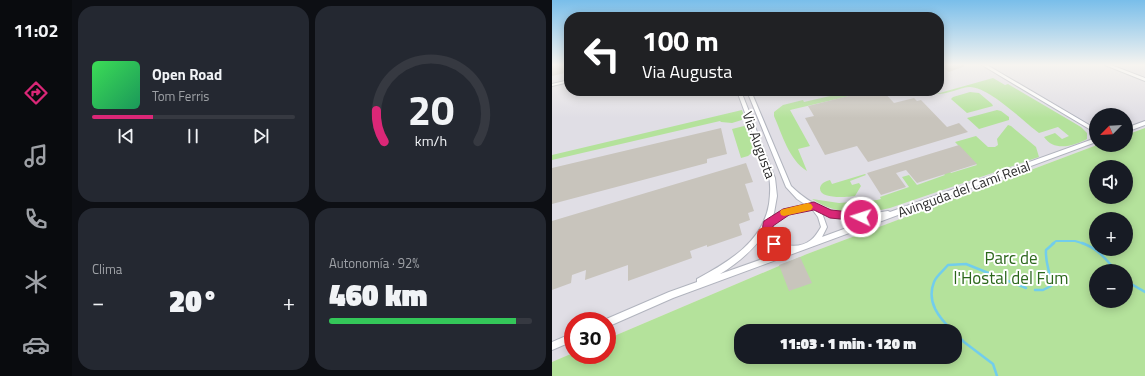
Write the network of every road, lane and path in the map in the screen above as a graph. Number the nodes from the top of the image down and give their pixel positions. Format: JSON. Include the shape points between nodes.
{"nodes":[{"id":1,"x":562,"y":83,"type":"edge"},
{"id":2,"x":1014,"y":83,"type":"edge"},
{"id":3,"x":552,"y":85,"type":"edge"},
{"id":4,"x":741,"y":96,"type":"edge"},
{"id":5,"x":751,"y":96,"type":"edge"},
{"id":6,"x":1145,"y":123,"type":"edge"},
{"id":7,"x":1089,"y":127,"type":"edge"},
{"id":8,"x":1133,"y":127,"type":"edge"},
{"id":9,"x":1089,"y":143,"type":"edge"},
{"id":10,"x":814,"y":206,"type":"junction"},
{"id":11,"x":902,"y":212,"type":"junction"},
{"id":12,"x":768,"y":224,"type":"junction"},
{"id":13,"x":807,"y":247,"type":"junction"},
{"id":14,"x":672,"y":295,"type":"junction"},
{"id":15,"x":616,"y":319,"type":"edge"},
{"id":16,"x":564,"y":341,"type":"edge"},
{"id":17,"x":552,"y":346,"type":"edge"}],
"edges":[{"from":1,"to":3,"type":"street"},
{"from":2,"to":7,"type":"street"},
{"from":4,"to":12,"type":"street","name":"Via Augusta","via":[[775,190]]},
{"from":5,"to":10,"type":"street","name":"Via Augusta","via":[[789,187],[798,197]]},
{"from":6,"to":8,"type":"street"},
{"from":9,"to":11,"type":"street","name":"Avinguda del Camí Reial"},
{"from":10,"to":11,"type":"street","name":"Via Augusta","via":[[830,214],[852,217]]},
{"from":10,"to":12,"type":"street","name":"Via Augusta","via":[[787,211]]},
{"from":10,"to":13,"type":"street","via":[[821,216],[824,227],[816,240]]},
{"from":11,"to":13,"type":"street","name":"Avinguda del Camí Reial"},
{"from":12,"to":13,"type":"street","name":"Via Augusta","via":[[770,239],[774,244],[793,248]]},
{"from":12,"to":14,"type":"street","name":"Via Augusta","via":[[738,259]]},
{"from":13,"to":14,"type":"street","name":"Avinguda del Camí Reial"},
{"from":14,"to":15,"type":"street","name":"Avinguda del Camí Reial"},
{"from":16,"to":17,"type":"street"}]}
